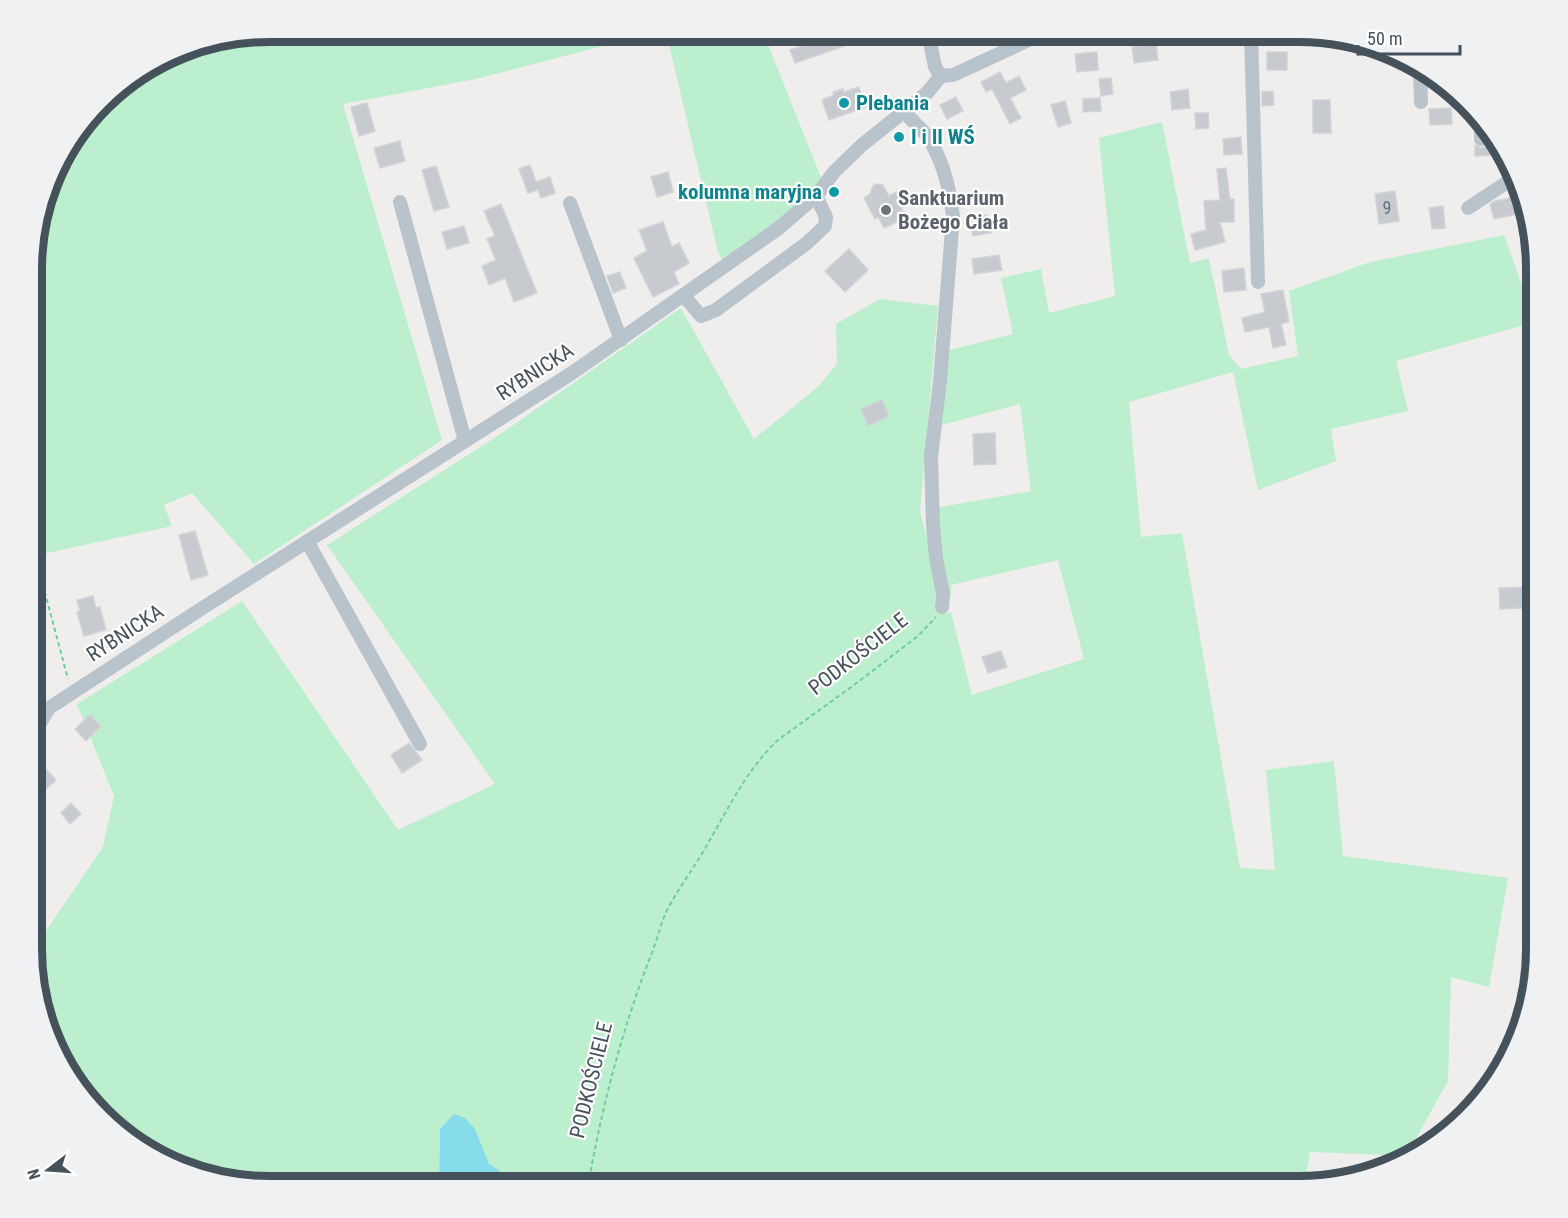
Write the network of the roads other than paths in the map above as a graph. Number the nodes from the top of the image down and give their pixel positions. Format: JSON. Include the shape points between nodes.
{"nodes":[{"id":1,"x":930,"y":42,"type":"edge"},
{"id":2,"x":1024,"y":42,"type":"edge"},
{"id":3,"x":1251,"y":42,"type":"edge"},
{"id":4,"x":941,"y":76,"type":"junction"},
{"id":5,"x":1420,"y":77,"type":"edge"},
{"id":6,"x":1421,"y":102,"type":"dead end"},
{"id":7,"x":905,"y":112,"type":"junction"},
{"id":8,"x":1509,"y":181,"type":"edge"},
{"id":9,"x":816,"y":196,"type":"junction"},
{"id":10,"x":400,"y":202,"type":"dead end"},
{"id":11,"x":570,"y":203,"type":"dead end"},
{"id":12,"x":1468,"y":208,"type":"dead end"},
{"id":13,"x":1258,"y":282,"type":"dead end"},
{"id":14,"x":684,"y":296,"type":"junction"},
{"id":15,"x":621,"y":340,"type":"junction"},
{"id":16,"x":465,"y":441,"type":"junction"},
{"id":17,"x":307,"y":541,"type":"junction"},
{"id":18,"x":942,"y":607,"type":"road end"},
{"id":19,"x":42,"y":720,"type":"edge"},
{"id":20,"x":420,"y":744,"type":"dead end"}],
"edges":[{"from":1,"to":4,"type":"street"},
{"from":2,"to":4,"type":"street","via":[[950,76]]},
{"from":3,"to":13,"type":"street"},
{"from":4,"to":7,"type":"street","name":"RYBNICKA"},
{"from":5,"to":6,"type":"street"},
{"from":7,"to":9,"type":"street","name":"RYBNICKA","via":[[862,145]]},
{"from":7,"to":18,"type":"street","via":[[926,135],[943,168],[951,198],[953,232],[931,456],[933,525]]},
{"from":8,"to":12,"type":"street"},
{"from":9,"to":14,"type":"street","name":"RYBNICKA","via":[[779,228]]},
{"from":9,"to":14,"type":"street","via":[[826,216],[825,226],[807,243],[706,315],[700,316]]},
{"from":10,"to":16,"type":"street"},
{"from":11,"to":15,"type":"street"},
{"from":14,"to":15,"type":"street","name":"RYBNICKA"},
{"from":15,"to":16,"type":"street","name":"RYBNICKA"},
{"from":16,"to":17,"type":"street","name":"RYBNICKA"},
{"from":17,"to":19,"type":"street","name":"RYBNICKA","via":[[49,708]]},
{"from":17,"to":20,"type":"street"}]}
